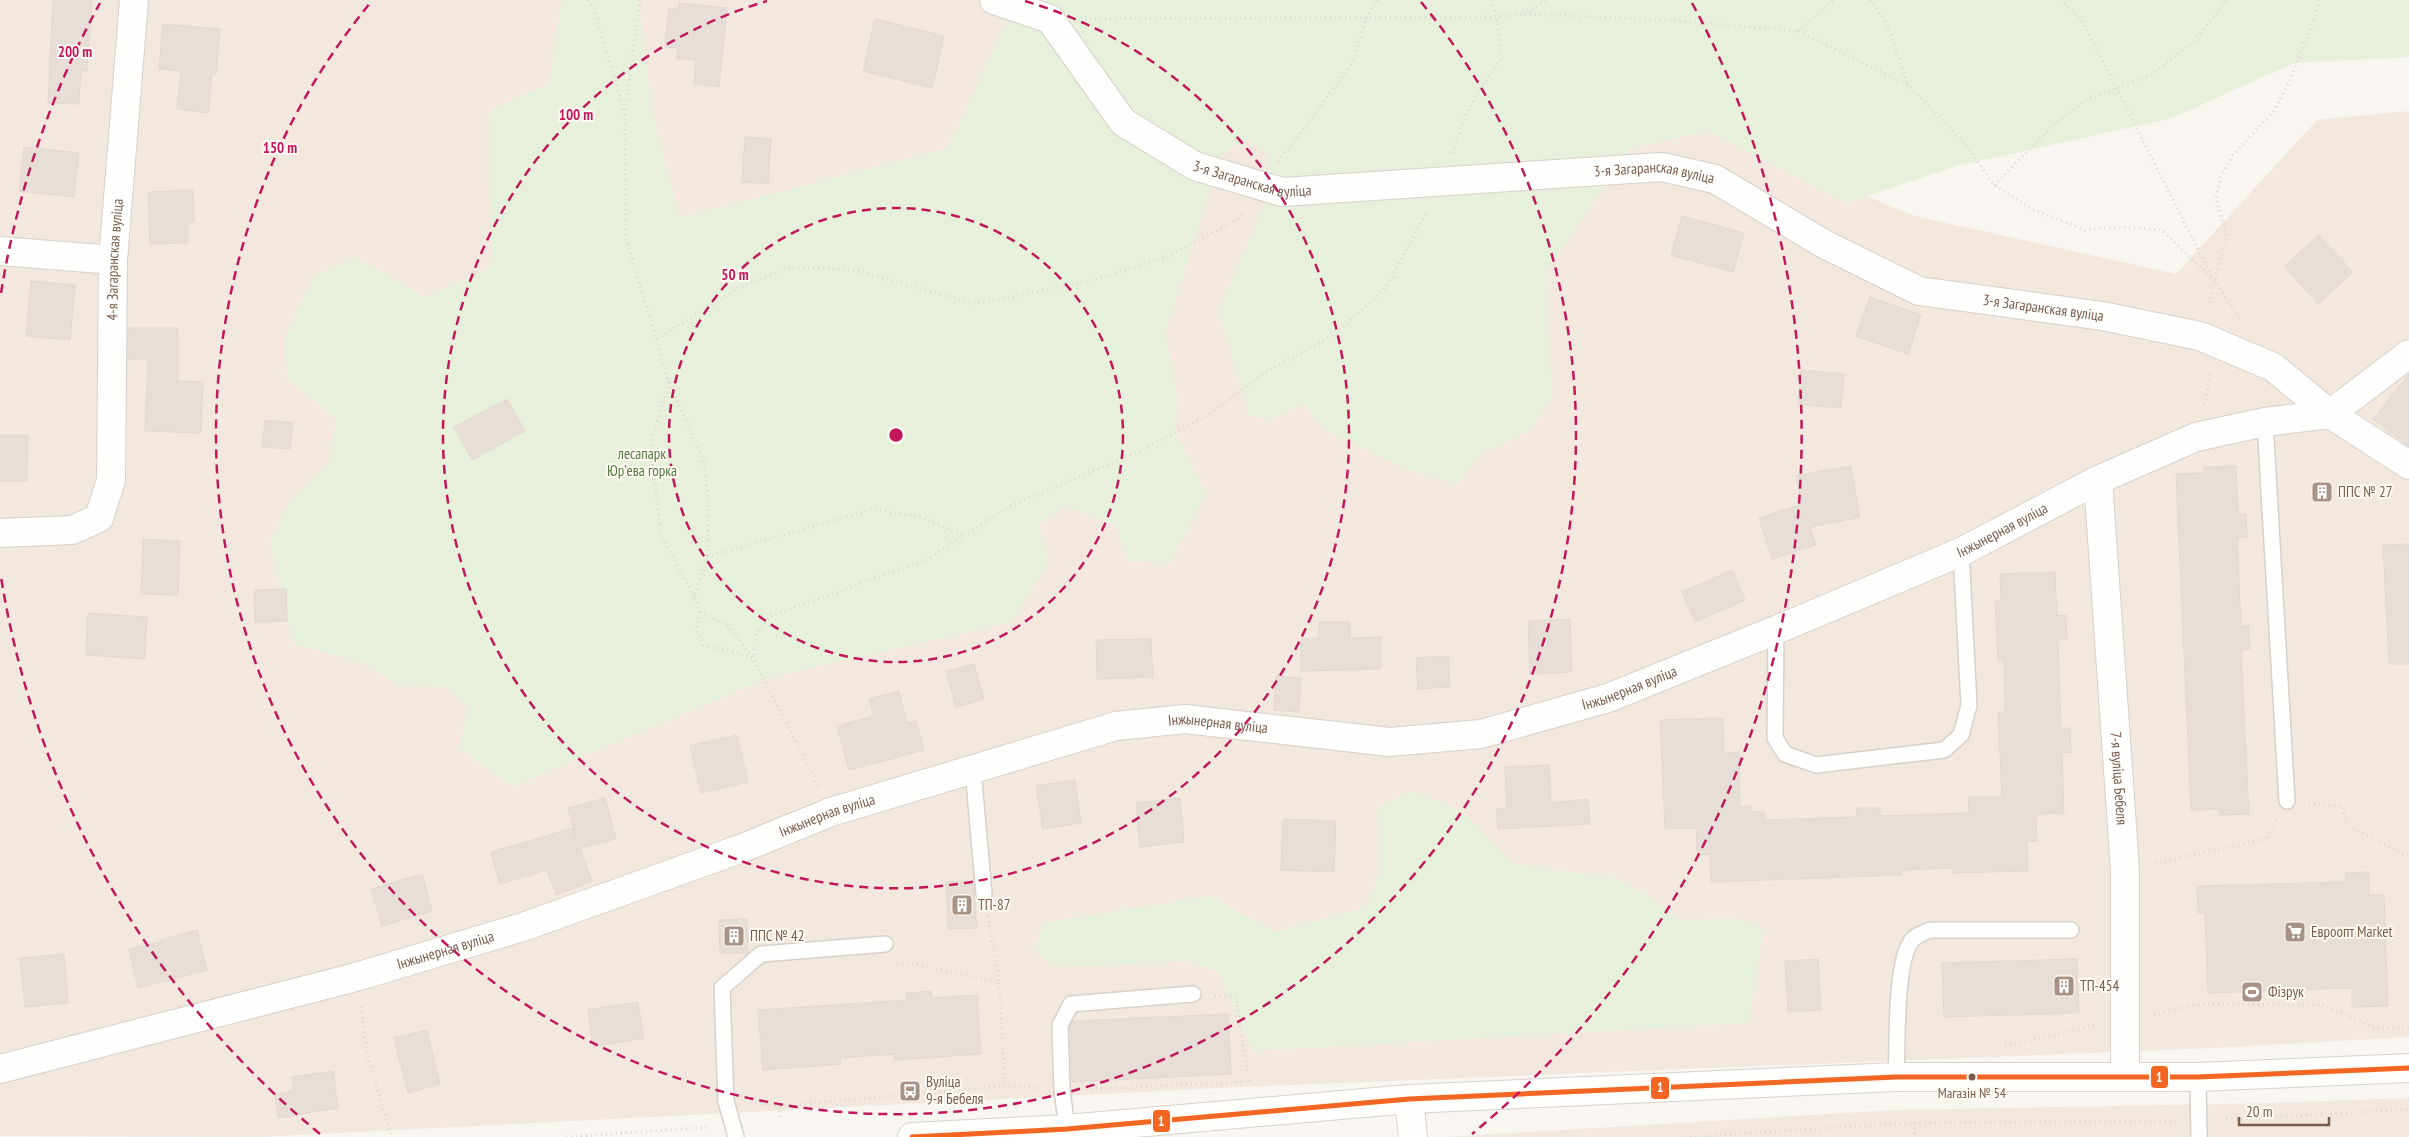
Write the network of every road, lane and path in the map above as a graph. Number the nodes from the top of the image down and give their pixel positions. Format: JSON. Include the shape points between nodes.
{"nodes":[{"id":1,"x":134,"y":0,"type":"edge"},
{"id":2,"x":588,"y":0,"type":"edge"},
{"id":3,"x":640,"y":0,"type":"edge"},
{"id":4,"x":994,"y":0,"type":"edge"},
{"id":5,"x":1378,"y":0,"type":"edge"},
{"id":6,"x":1491,"y":0,"type":"edge"},
{"id":7,"x":1546,"y":0,"type":"edge"},
{"id":8,"x":1834,"y":0,"type":"edge"},
{"id":9,"x":1872,"y":0,"type":"edge"},
{"id":10,"x":2061,"y":0,"type":"edge"},
{"id":11,"x":2227,"y":0,"type":"edge"},
{"id":12,"x":2318,"y":0,"type":"edge"},
{"id":13,"x":1523,"y":14,"type":"junction"},
{"id":14,"x":1367,"y":17,"type":"junction"},
{"id":15,"x":1498,"y":17,"type":"junction"},
{"id":16,"x":1050,"y":20,"type":"junction"},
{"id":17,"x":1798,"y":31,"type":"junction"},
{"id":18,"x":1908,"y":85,"type":"junction"},
{"id":19,"x":2118,"y":87,"type":"junction"},
{"id":20,"x":625,"y":113,"type":"junction"},
{"id":21,"x":1446,"y":181,"type":"junction"},
{"id":22,"x":1257,"y":185,"type":"junction"},
{"id":23,"x":1994,"y":185,"type":"junction"},
{"id":24,"x":0,"y":251,"type":"edge"},
{"id":25,"x":113,"y":260,"type":"junction"},
{"id":26,"x":2215,"y":282,"type":"junction"},
{"id":27,"x":2247,"y":328,"type":"dead end"},
{"id":28,"x":657,"y":339,"type":"junction"},
{"id":29,"x":2211,"y":341,"type":"junction"},
{"id":30,"x":2409,"y":354,"type":"edge"},
{"id":31,"x":669,"y":382,"type":"junction"},
{"id":32,"x":2330,"y":414,"type":"junction"},
{"id":33,"x":2265,"y":422,"type":"junction"},
{"id":34,"x":2196,"y":437,"type":"junction"},
{"id":35,"x":2409,"y":465,"type":"edge"},
{"id":36,"x":2098,"y":480,"type":"junction"},
{"id":37,"x":0,"y":533,"type":"edge"},
{"id":38,"x":964,"y":536,"type":"junction"},
{"id":39,"x":1961,"y":552,"type":"junction"},
{"id":40,"x":707,"y":557,"type":"junction"},
{"id":41,"x":694,"y":597,"type":"junction"},
{"id":42,"x":700,"y":612,"type":"junction"},
{"id":43,"x":1776,"y":630,"type":"junction"},
{"id":44,"x":752,"y":658,"type":"junction"},
{"id":45,"x":973,"y":770,"type":"junction"},
{"id":46,"x":2287,"y":800,"type":"junction"},
{"id":47,"x":831,"y":812,"type":"junction"},
{"id":48,"x":2409,"y":858,"type":"edge"},
{"id":49,"x":2125,"y":870,"type":"junction"},
{"id":50,"x":984,"y":894,"type":"joint"},
{"id":51,"x":2072,"y":930,"type":"dead end"},
{"id":52,"x":885,"y":944,"type":"dead end"},
{"id":53,"x":890,"y":965,"type":"dead end"},
{"id":54,"x":356,"y":977,"type":"junction"},
{"id":55,"x":999,"y":982,"type":"junction"},
{"id":56,"x":1193,"y":994,"type":"joint"},
{"id":57,"x":2409,"y":1068,"type":"edge"},
{"id":58,"x":0,"y":1069,"type":"edge"},
{"id":59,"x":2198,"y":1076,"type":"junction"},
{"id":60,"x":1896,"y":1077,"type":"junction"},
{"id":61,"x":2125,"y":1077,"type":"junction"},
{"id":62,"x":1248,"y":1082,"type":"dead end"},
{"id":63,"x":1005,"y":1086,"type":"junction"},
{"id":64,"x":1062,"y":1090,"type":"junction"},
{"id":65,"x":1409,"y":1099,"type":"junction"},
{"id":66,"x":726,"y":1101,"type":"junction"},
{"id":67,"x":780,"y":1106,"type":"junction"},
{"id":68,"x":2409,"y":1109,"type":"edge"},
{"id":69,"x":780,"y":1120,"type":"dead end"},
{"id":70,"x":2199,"y":1121,"type":"junction"},
{"id":71,"x":1914,"y":1123,"type":"junction"},
{"id":72,"x":1067,"y":1129,"type":"junction"},
{"id":73,"x":734,"y":1131,"type":"edge"},
{"id":74,"x":993,"y":1135,"type":"edge"},
{"id":75,"x":392,"y":1137,"type":"edge"},
{"id":76,"x":566,"y":1137,"type":"edge"},
{"id":77,"x":912,"y":1137,"type":"edge"},
{"id":78,"x":1413,"y":1137,"type":"edge"},
{"id":79,"x":1686,"y":1137,"type":"edge"},
{"id":80,"x":1915,"y":1137,"type":"edge"},
{"id":81,"x":2199,"y":1137,"type":"edge"}],
"edges":[{"from":1,"to":25,"type":"street","name":"4-я Загаранская вуліца"},
{"from":2,"to":20,"type":"path","via":[[594,9]]},
{"from":3,"to":20,"type":"path"},
{"from":4,"to":16,"type":"street"},
{"from":5,"to":14,"type":"path"},
{"from":6,"to":15,"type":"path"},
{"from":7,"to":13,"type":"path"},
{"from":8,"to":17,"type":"path"},
{"from":9,"to":18,"type":"path","via":[[1888,26]]},
{"from":10,"to":19,"type":"path","via":[[2082,20]]},
{"from":11,"to":19,"type":"path","via":[[2194,41],[2167,63],[2153,74]]},
{"from":12,"to":26,"type":"path","via":[[2315,17],[2293,74],[2274,112],[2233,155],[2221,176],[2216,198],[2227,235]]},
{"from":13,"to":15,"type":"path"},
{"from":13,"to":17,"type":"path","via":[[1668,20]]},
{"from":14,"to":15,"type":"path"},
{"from":14,"to":16,"type":"path"},
{"from":14,"to":22,"type":"path","via":[[1352,63],[1291,146]]},
{"from":15,"to":21,"type":"path","via":[[1501,59],[1475,94],[1457,137]]},
{"from":16,"to":22,"type":"street","name":"3-я Загаранская вуліца","via":[[1124,122],[1195,166]]},
{"from":17,"to":18,"type":"path"},
{"from":18,"to":23,"type":"path","via":[[1964,142]]},
{"from":19,"to":23,"type":"path","via":[[2086,100],[2056,123]]},
{"from":19,"to":26,"type":"path"},
{"from":20,"to":28,"type":"path","via":[[626,239]]},
{"from":21,"to":22,"type":"street","name":"3-я Загаранская вуліца","via":[[1282,192]]},
{"from":21,"to":29,"type":"street","name":"3-я Загаранская вуліца","via":[[1662,167],[1715,179],[1824,244],[1919,291],[2102,316]]},
{"from":21,"to":38,"type":"path","via":[[1386,288],[1335,334],[1263,374],[1210,414],[1138,452],[1012,505]]},
{"from":22,"to":28,"type":"path","via":[[1240,218],[1162,259],[1090,281],[974,304],[855,270],[791,267],[740,287]]},
{"from":23,"to":26,"type":"path","via":[[2034,210],[2085,230],[2124,227],[2162,230]]},
{"from":24,"to":25,"type":"street"},
{"from":25,"to":37,"type":"street","name":"4-я Загаранская вуліца","via":[[111,480],[99,518],[72,530]]},
{"from":26,"to":27,"type":"path"},
{"from":26,"to":29,"type":"path","via":[[2208,311]]},
{"from":28,"to":31,"type":"path"},
{"from":29,"to":32,"type":"street","name":"3-я Загаранская вуліца","via":[[2273,367]]},
{"from":29,"to":34,"type":"path","via":[[2211,374]]},
{"from":30,"to":32,"type":"street"},
{"from":31,"to":40,"type":"path","via":[[704,461],[709,513]]},
{"from":31,"to":41,"type":"path","via":[[650,446],[661,534]]},
{"from":32,"to":33,"type":"street","name":"Інжынерная вуліца"},
{"from":32,"to":35,"type":"street"},
{"from":33,"to":34,"type":"street","name":"Інжынерная вуліца"},
{"from":33,"to":46,"type":"lane"},
{"from":34,"to":36,"type":"street","name":"Інжынерная вуліца"},
{"from":36,"to":39,"type":"street","name":"Інжынерная вуліца"},
{"from":36,"to":49,"type":"street","name":"7-я вуліца Бебеля"},
{"from":38,"to":40,"type":"path","via":[[921,517],[872,509]]},
{"from":38,"to":44,"type":"path","via":[[928,559],[770,616],[756,633]]},
{"from":39,"to":43,"type":"street","name":"Інжынерная вуліца"},
{"from":39,"to":43,"type":"lane","via":[[1969,705],[1961,735],[1944,750],[1816,765],[1785,754],[1775,738]]},
{"from":40,"to":41,"type":"path"},
{"from":41,"to":42,"type":"path"},
{"from":42,"to":44,"type":"path","via":[[727,625]]},
{"from":42,"to":44,"type":"path","via":[[696,630],[704,646]]},
{"from":43,"to":45,"type":"street","name":"Інжынерная вуліца","via":[[1608,698],[1481,734],[1390,742],[1185,718],[1116,726]]},
{"from":44,"to":47,"type":"path"},
{"from":45,"to":47,"type":"street","name":"Інжынерная вуліца"},
{"from":45,"to":50,"type":"lane"},
{"from":46,"to":48,"type":"path","via":[[2343,807],[2347,825]]},
{"from":46,"to":49,"type":"path","via":[[2266,839]]},
{"from":47,"to":54,"type":"street","name":"Інжынерная вуліца","via":[[740,849],[523,928]]},
{"from":49,"to":61,"type":"street","name":"7-я вуліца Бебеля"},
{"from":50,"to":55,"type":"path"},
{"from":51,"to":60,"type":"lane","via":[[1930,930],[1913,938],[1903,956]]},
{"from":52,"to":66,"type":"lane","via":[[761,954],[722,988]]},
{"from":53,"to":55,"type":"path","via":[[909,964]]},
{"from":54,"to":58,"type":"street","name":"Інжынерная вуліца"},
{"from":54,"to":75,"type":"path","via":[[368,1058]]},
{"from":55,"to":63,"type":"path"},
{"from":56,"to":62,"type":"path","via":[[1236,997]]},
{"from":56,"to":64,"type":"lane","via":[[1071,1004],[1060,1025]]},
{"from":57,"to":59,"type":"street"},
{"from":59,"to":61,"type":"street"},
{"from":59,"to":70,"type":"lane"},
{"from":60,"to":61,"type":"street"},
{"from":60,"to":65,"type":"street"},
{"from":63,"to":64,"type":"path"},
{"from":63,"to":67,"type":"path"},
{"from":64,"to":72,"type":"lane"},
{"from":65,"to":72,"type":"street"},
{"from":65,"to":78,"type":"street"},
{"from":66,"to":67,"type":"path"},
{"from":66,"to":73,"type":"lane"},
{"from":67,"to":69,"type":"path"},
{"from":68,"to":70,"type":"path"},
{"from":70,"to":71,"type":"path"},
{"from":70,"to":81,"type":"lane"},
{"from":71,"to":79,"type":"path"},
{"from":71,"to":80,"type":"path"},
{"from":72,"to":74,"type":"street"},
{"from":73,"to":76,"type":"path"},
{"from":74,"to":77,"type":"street"}]}
